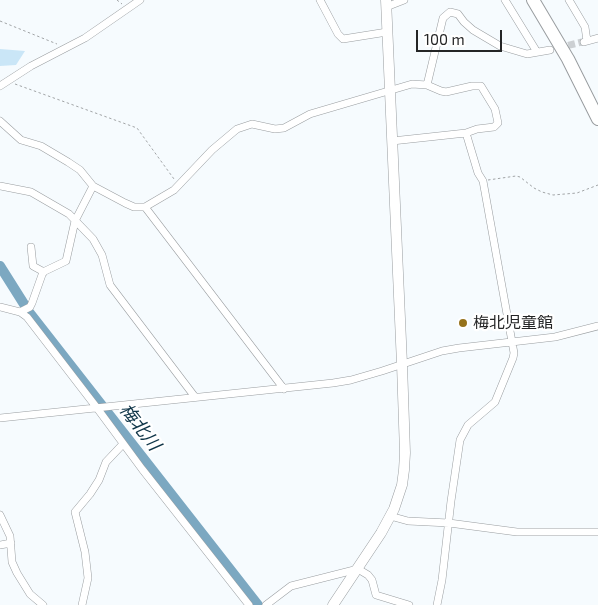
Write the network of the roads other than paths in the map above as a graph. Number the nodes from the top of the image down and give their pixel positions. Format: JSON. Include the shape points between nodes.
{"nodes":[{"id":1,"x":140,"y":0,"type":"edge"},
{"id":2,"x":320,"y":0,"type":"edge"},
{"id":3,"x":404,"y":0,"type":"edge"},
{"id":4,"x":505,"y":0,"type":"edge"},
{"id":5,"x":569,"y":0,"type":"edge"},
{"id":6,"x":536,"y":2,"type":"edge"},
{"id":7,"x":386,"y":3,"type":"edge"},
{"id":8,"x":387,"y":32,"type":"junction"},
{"id":9,"x":598,"y":38,"type":"edge"},
{"id":10,"x":550,"y":50,"type":"tunnel mouth"},
{"id":11,"x":538,"y":52,"type":"junction"},
{"id":12,"x":426,"y":85,"type":"junction"},
{"id":13,"x":0,"y":86,"type":"edge"},
{"id":14,"x":390,"y":90,"type":"junction"},
{"id":15,"x":598,"y":106,"type":"edge"},
{"id":16,"x":598,"y":119,"type":"edge"},
{"id":17,"x":0,"y":121,"type":"edge"},
{"id":18,"x":466,"y":133,"type":"junction"},
{"id":19,"x":392,"y":140,"type":"junction"},
{"id":20,"x":0,"y":186,"type":"edge"},
{"id":21,"x":93,"y":186,"type":"junction"},
{"id":22,"x":145,"y":207,"type":"junction"},
{"id":23,"x":75,"y":221,"type":"junction"},
{"id":24,"x":31,"y":247,"type":"dead end"},
{"id":25,"x":44,"y":272,"type":"junction"},
{"id":26,"x":0,"y":307,"type":"edge"},
{"id":27,"x":24,"y":310,"type":"junction"},
{"id":28,"x":598,"y":326,"type":"edge"},
{"id":29,"x":511,"y":342,"type":"junction"},
{"id":30,"x":402,"y":364,"type":"junction"},
{"id":31,"x":284,"y":389,"type":"junction"},
{"id":32,"x":196,"y":398,"type":"junction"},
{"id":33,"x":97,"y":408,"type":"junction"},
{"id":34,"x":0,"y":418,"type":"edge"},
{"id":35,"x":123,"y":444,"type":"junction"},
{"id":36,"x":0,"y":516,"type":"edge"},
{"id":37,"x":390,"y":516,"type":"junction"},
{"id":38,"x":449,"y":523,"type":"junction"},
{"id":39,"x":598,"y":532,"type":"edge"},
{"id":40,"x":11,"y":543,"type":"junction"},
{"id":41,"x":0,"y":545,"type":"edge"},
{"id":42,"x":358,"y":568,"type":"junction"},
{"id":43,"x":376,"y":595,"type":"junction"},
{"id":44,"x":43,"y":605,"type":"edge"},
{"id":45,"x":82,"y":605,"type":"edge"},
{"id":46,"x":249,"y":605,"type":"edge"},
{"id":47,"x":266,"y":605,"type":"edge"},
{"id":48,"x":333,"y":605,"type":"edge"},
{"id":49,"x":376,"y":605,"type":"edge"},
{"id":50,"x":409,"y":605,"type":"edge"},
{"id":51,"x":437,"y":605,"type":"edge"}],
"edges":[{"from":1,"to":13,"type":"street","via":[[85,38]]},
{"from":2,"to":8,"type":"street","via":[[343,39]]},
{"from":3,"to":7,"type":"street"},
{"from":4,"to":11,"type":"street"},
{"from":5,"to":9,"type":"street","via":[[585,27],[584,41]]},
{"from":6,"to":15,"type":"highway","via":[[560,32]]},
{"from":6,"to":16,"type":"highway"},
{"from":7,"to":8,"type":"street"},
{"from":8,"to":14,"type":"street"},
{"from":10,"to":11,"type":"street"},
{"from":11,"to":12,"type":"street","via":[[527,54],[500,46],[473,30],[458,14],[450,12],[443,18]]},
{"from":12,"to":14,"type":"street","via":[[412,84]]},
{"from":12,"to":18,"type":"street","via":[[446,92],[481,86],[495,109],[498,123],[494,127]]},
{"from":14,"to":19,"type":"street"},
{"from":14,"to":22,"type":"street","via":[[310,114],[284,128],[252,124],[237,129],[212,150],[179,186]]},
{"from":17,"to":21,"type":"street","via":[[21,140],[41,146],[80,170]]},
{"from":18,"to":19,"type":"street"},
{"from":18,"to":29,"type":"street","via":[[483,181]]},
{"from":19,"to":30,"type":"street"},
{"from":20,"to":23,"type":"street","via":[[31,192],[69,214]]},
{"from":21,"to":22,"type":"street","via":[[134,207]]},
{"from":21,"to":23,"type":"street"},
{"from":22,"to":31,"type":"street"},
{"from":23,"to":25,"type":"street","via":[[66,261]]},
{"from":23,"to":32,"type":"street","via":[[98,246],[115,293]]},
{"from":24,"to":25,"type":"street","via":[[33,266]]},
{"from":25,"to":27,"type":"street"},
{"from":26,"to":27,"type":"street"},
{"from":27,"to":33,"type":"street"},
{"from":28,"to":29,"type":"street","via":[[555,337]]},
{"from":29,"to":30,"type":"street","via":[[451,350]]},
{"from":29,"to":38,"type":"street","via":[[513,358],[495,402],[468,426],[460,440]]},
{"from":30,"to":31,"type":"street","via":[[351,380]]},
{"from":30,"to":37,"type":"street","via":[[404,470],[397,502]]},
{"from":31,"to":32,"type":"street"},
{"from":32,"to":33,"type":"street"},
{"from":33,"to":34,"type":"street"},
{"from":33,"to":35,"type":"street"},
{"from":35,"to":45,"type":"street","via":[[106,462],[99,480],[75,512],[88,578]]},
{"from":35,"to":46,"type":"street"},
{"from":36,"to":40,"type":"street"},
{"from":37,"to":38,"type":"street","via":[[408,521]]},
{"from":37,"to":42,"type":"street"},
{"from":38,"to":39,"type":"street","via":[[517,532]]},
{"from":38,"to":51,"type":"street"},
{"from":40,"to":41,"type":"street"},
{"from":40,"to":44,"type":"street","via":[[12,562],[17,572],[30,594]]},
{"from":42,"to":43,"type":"street","via":[[372,580]]},
{"from":42,"to":47,"type":"street","via":[[291,586]]},
{"from":42,"to":48,"type":"street"},
{"from":43,"to":49,"type":"street"},
{"from":43,"to":50,"type":"street"}]}
